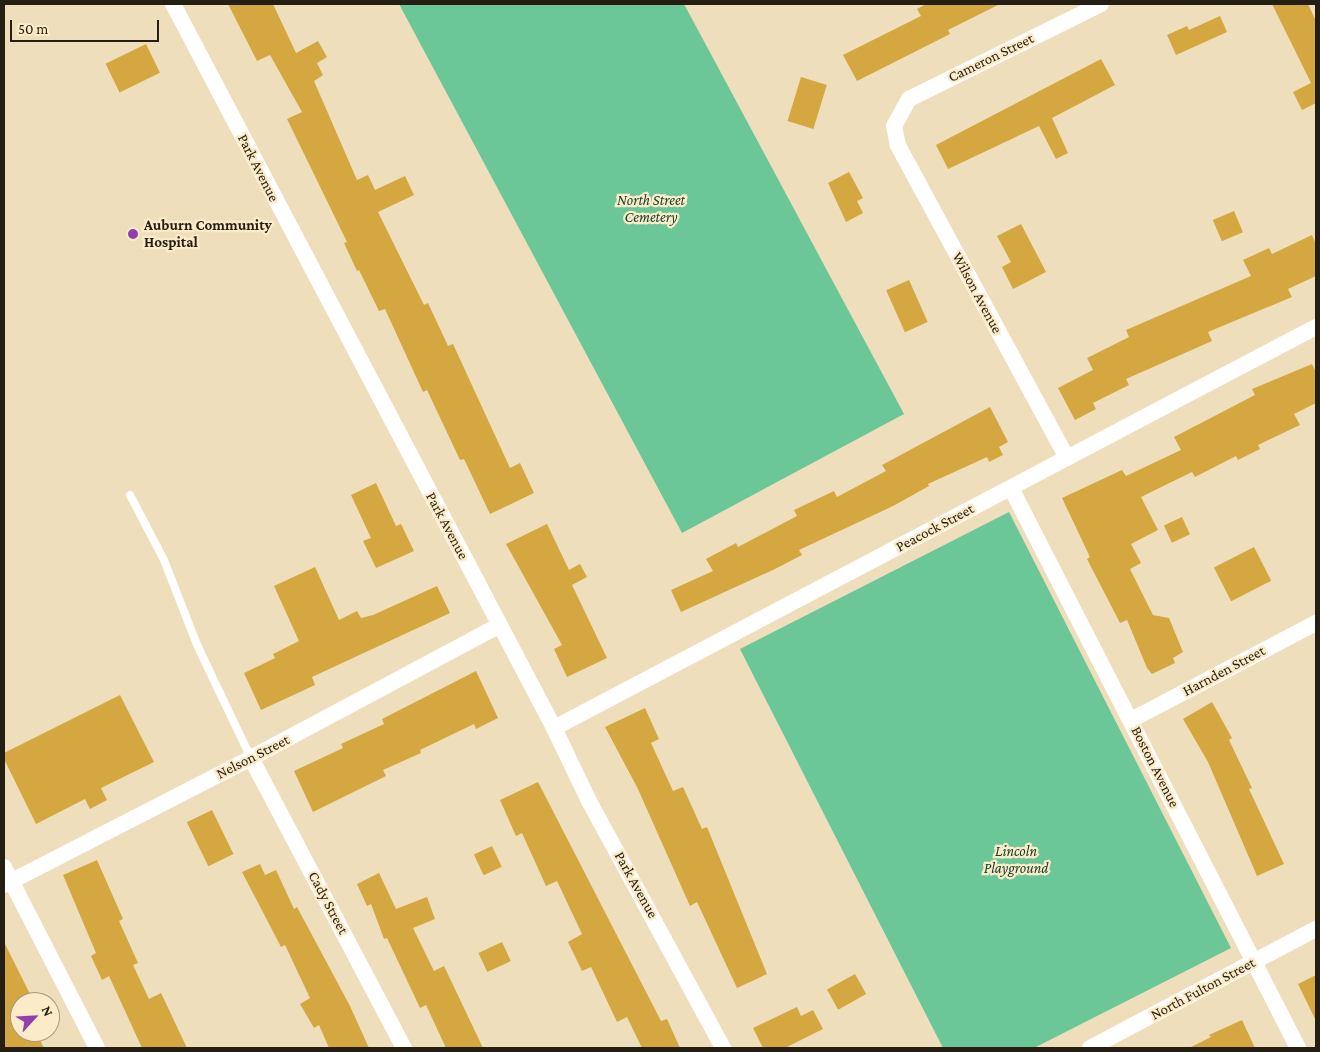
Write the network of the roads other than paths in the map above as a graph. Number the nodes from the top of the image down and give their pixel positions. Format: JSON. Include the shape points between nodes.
{"nodes":[{"id":1,"x":173,"y":4,"type":"edge"},
{"id":2,"x":1101,"y":4,"type":"edge"},
{"id":3,"x":894,"y":126,"type":"joint"},
{"id":4,"x":1316,"y":327,"type":"edge"},
{"id":5,"x":1067,"y":458,"type":"junction"},
{"id":6,"x":1011,"y":488,"type":"junction"},
{"id":7,"x":130,"y":495,"type":"dead end"},
{"id":8,"x":1316,"y":623,"type":"edge"},
{"id":9,"x":500,"y":624,"type":"junction"},
{"id":10,"x":1131,"y":720,"type":"junction"},
{"id":11,"x":554,"y":728,"type":"junction"},
{"id":12,"x":252,"y":758,"type":"junction"},
{"id":13,"x":6,"y":878,"type":"edge"},
{"id":14,"x":1316,"y":929,"type":"edge"},
{"id":15,"x":1256,"y":961,"type":"junction"},
{"id":16,"x":97,"y":1048,"type":"edge"},
{"id":17,"x":404,"y":1048,"type":"edge"},
{"id":18,"x":723,"y":1048,"type":"edge"},
{"id":19,"x":1090,"y":1048,"type":"edge"},
{"id":20,"x":1298,"y":1048,"type":"edge"}],
"edges":[{"from":1,"to":9,"type":"street","name":"Park Avenue"},
{"from":2,"to":3,"type":"street","name":"Cameron Street","via":[[909,99]]},
{"from":3,"to":5,"type":"street","name":"Wilson Avenue","via":[[898,145]]},
{"from":4,"to":5,"type":"street","name":"Peacock Street"},
{"from":5,"to":6,"type":"street","name":"Peacock Street"},
{"from":6,"to":10,"type":"street","name":"Boston Avenue"},
{"from":6,"to":11,"type":"street","name":"Peacock Street"},
{"from":7,"to":12,"type":"lane","via":[[164,560],[198,647]]},
{"from":8,"to":10,"type":"street","name":"Harnden Street"},
{"from":9,"to":11,"type":"street","name":"Park Avenue"},
{"from":9,"to":12,"type":"street","name":"Nelson Street"},
{"from":10,"to":15,"type":"street","name":"Boston Avenue"},
{"from":11,"to":18,"type":"street","name":"Park Avenue","via":[[589,801]]},
{"from":12,"to":13,"type":"street","name":"Nelson Street"},
{"from":12,"to":17,"type":"street","name":"Cady Street"},
{"from":13,"to":16,"type":"street"},
{"from":14,"to":15,"type":"street","name":"North Fulton Street"},
{"from":15,"to":19,"type":"street","name":"North Fulton Street"},
{"from":15,"to":20,"type":"street","name":"Boston Avenue"}]}
